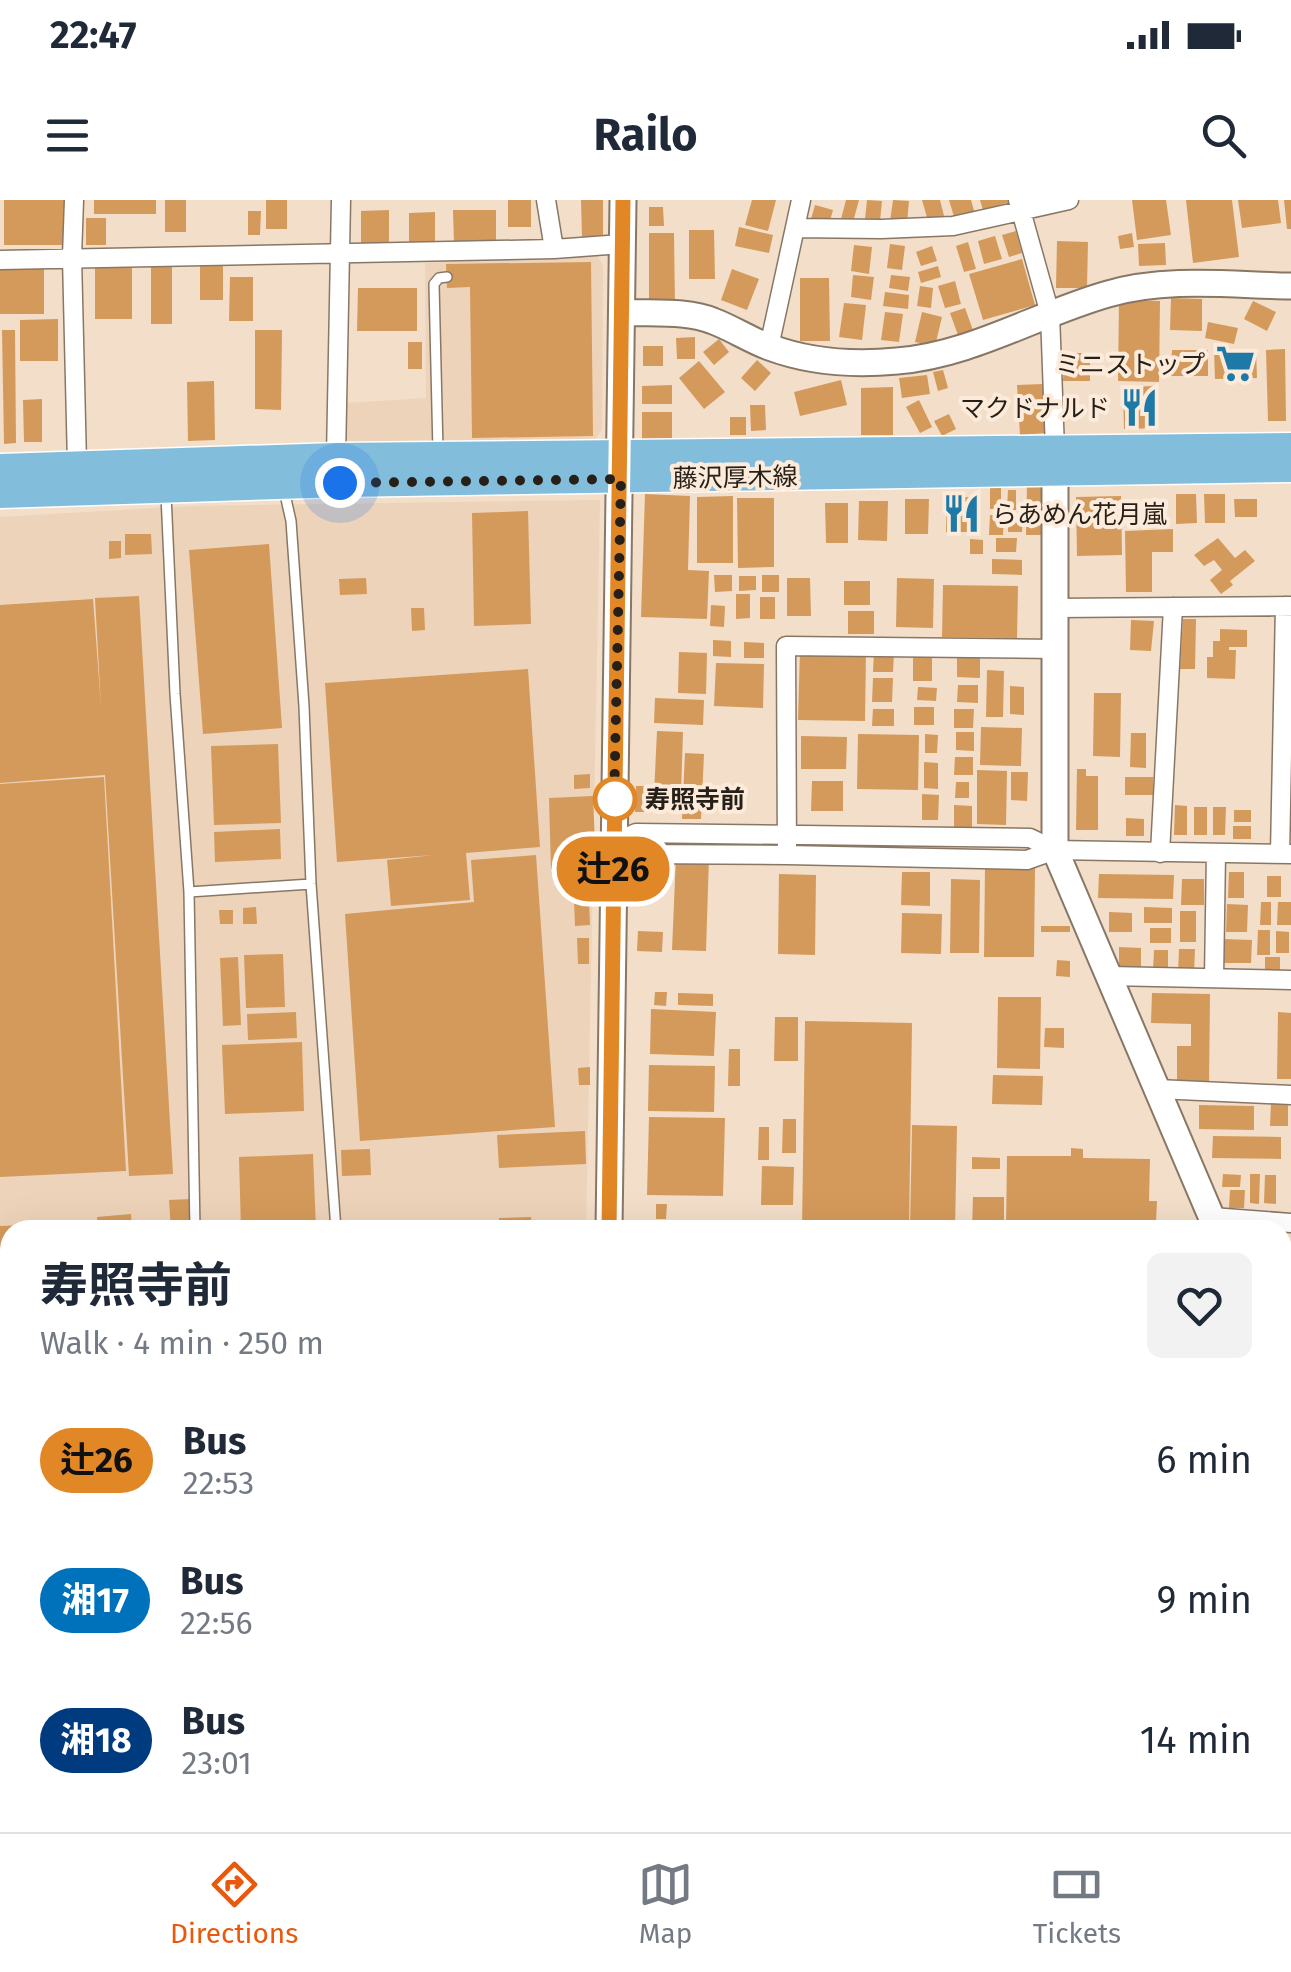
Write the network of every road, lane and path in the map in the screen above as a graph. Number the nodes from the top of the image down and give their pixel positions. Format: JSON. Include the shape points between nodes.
{"nodes":[{"id":1,"x":74,"y":200,"type":"edge"},
{"id":2,"x":342,"y":200,"type":"edge"},
{"id":3,"x":546,"y":200,"type":"edge"},
{"id":4,"x":623,"y":200,"type":"edge"},
{"id":5,"x":801,"y":200,"type":"edge"},
{"id":6,"x":1069,"y":200,"type":"edge"},
{"id":7,"x":1020,"y":205,"type":"edge"},
{"id":8,"x":795,"y":228,"type":"junction"},
{"id":9,"x":622,"y":244,"type":"junction"},
{"id":10,"x":554,"y":248,"type":"junction"},
{"id":11,"x":340,"y":252,"type":"junction"},
{"id":12,"x":72,"y":257,"type":"junction"},
{"id":13,"x":0,"y":260,"type":"edge"},
{"id":14,"x":446,"y":278,"type":"dead end"},
{"id":15,"x":1291,"y":286,"type":"edge"},
{"id":16,"x":622,"y":312,"type":"junction"},
{"id":17,"x":1050,"y":314,"type":"junction"},
{"id":18,"x":770,"y":348,"type":"junction"},
{"id":19,"x":1291,"y":447,"type":"edge"},
{"id":20,"x":336,"y":456,"type":"junction"},
{"id":21,"x":438,"y":456,"type":"junction"},
{"id":22,"x":1055,"y":460,"type":"junction"},
{"id":23,"x":77,"y":464,"type":"junction"},
{"id":24,"x":621,"y":466,"type":"junction"},
{"id":25,"x":0,"y":468,"type":"edge"},
{"id":26,"x":1291,"y":468,"type":"edge"},
{"id":27,"x":283,"y":484,"type":"junction"},
{"id":28,"x":166,"y":487,"type":"junction"},
{"id":29,"x":0,"y":494,"type":"edge"},
{"id":30,"x":1288,"y":606,"type":"edge"},
{"id":31,"x":1173,"y":607,"type":"junction"},
{"id":32,"x":1055,"y":608,"type":"junction"},
{"id":33,"x":1055,"y":649,"type":"junction"},
{"id":34,"x":614,"y":843,"type":"junction"},
{"id":35,"x":787,"y":845,"type":"junction"},
{"id":36,"x":1054,"y":850,"type":"junction"},
{"id":37,"x":1160,"y":853,"type":"junction"},
{"id":38,"x":1216,"y":853,"type":"junction"},
{"id":39,"x":1286,"y":854,"type":"edge"},
{"id":40,"x":311,"y":884,"type":"junction"},
{"id":41,"x":189,"y":892,"type":"junction"},
{"id":42,"x":1108,"y":976,"type":"junction"},
{"id":43,"x":1214,"y":978,"type":"junction"},
{"id":44,"x":1291,"y":980,"type":"edge"},
{"id":45,"x":1157,"y":1089,"type":"junction"},
{"id":46,"x":1291,"y":1096,"type":"edge"},
{"id":47,"x":195,"y":1220,"type":"edge"},
{"id":48,"x":335,"y":1220,"type":"edge"},
{"id":49,"x":610,"y":1220,"type":"edge"},
{"id":50,"x":1212,"y":1220,"type":"edge"}],
"edges":[{"from":1,"to":12,"type":"street"},
{"from":2,"to":11,"type":"street"},
{"from":3,"to":10,"type":"street"},
{"from":4,"to":9,"type":"street"},
{"from":5,"to":8,"type":"street"},
{"from":6,"to":7,"type":"street"},
{"from":7,"to":8,"type":"street","via":[[953,226]]},
{"from":7,"to":17,"type":"street"},
{"from":8,"to":18,"type":"street"},
{"from":9,"to":10,"type":"street"},
{"from":9,"to":16,"type":"street"},
{"from":10,"to":11,"type":"street"},
{"from":11,"to":12,"type":"street"},
{"from":11,"to":20,"type":"street"},
{"from":12,"to":13,"type":"street"},
{"from":12,"to":23,"type":"street"},
{"from":14,"to":21,"type":"lane","via":[[434,284]]},
{"from":15,"to":17,"type":"street","via":[[1148,285]]},
{"from":16,"to":18,"type":"street","via":[[711,320]]},
{"from":16,"to":24,"type":"street"},
{"from":17,"to":18,"type":"street","via":[[927,358],[846,362]]},
{"from":17,"to":22,"type":"street"},
{"from":19,"to":22,"type":"main road","name":"藤沢厚木線"},
{"from":20,"to":21,"type":"main road","name":"藤沢厚木線"},
{"from":20,"to":23,"type":"main road","name":"藤沢厚木線"},
{"from":21,"to":24,"type":"main road","name":"藤沢厚木線"},
{"from":22,"to":24,"type":"main road","name":"藤沢厚木線"},
{"from":22,"to":26,"type":"main road","name":"藤沢厚木線"},
{"from":22,"to":32,"type":"street"},
{"from":23,"to":25,"type":"main road","name":"藤沢厚木線"},
{"from":24,"to":27,"type":"main road","name":"藤沢厚木線"},
{"from":24,"to":34,"type":"street"},
{"from":27,"to":28,"type":"main road","name":"藤沢厚木線"},
{"from":27,"to":40,"type":"lane","via":[[291,520]]},
{"from":28,"to":29,"type":"main road","name":"藤沢厚木線"},
{"from":28,"to":41,"type":"lane"},
{"from":30,"to":31,"type":"street"},
{"from":30,"to":39,"type":"street"},
{"from":31,"to":32,"type":"street"},
{"from":31,"to":37,"type":"street"},
{"from":32,"to":33,"type":"street"},
{"from":33,"to":35,"type":"street","via":[[786,646]]},
{"from":33,"to":36,"type":"street"},
{"from":34,"to":35,"type":"street","via":[[636,833]]},
{"from":34,"to":49,"type":"street"},
{"from":35,"to":36,"type":"street","via":[[1030,838]]},
{"from":36,"to":37,"type":"street"},
{"from":36,"to":42,"type":"street"},
{"from":37,"to":38,"type":"street"},
{"from":38,"to":39,"type":"street"},
{"from":38,"to":43,"type":"street"},
{"from":40,"to":41,"type":"lane"},
{"from":40,"to":48,"type":"lane"},
{"from":41,"to":47,"type":"lane"},
{"from":42,"to":43,"type":"street"},
{"from":42,"to":45,"type":"street"},
{"from":43,"to":44,"type":"street"},
{"from":45,"to":46,"type":"street"},
{"from":45,"to":50,"type":"street"}]}
